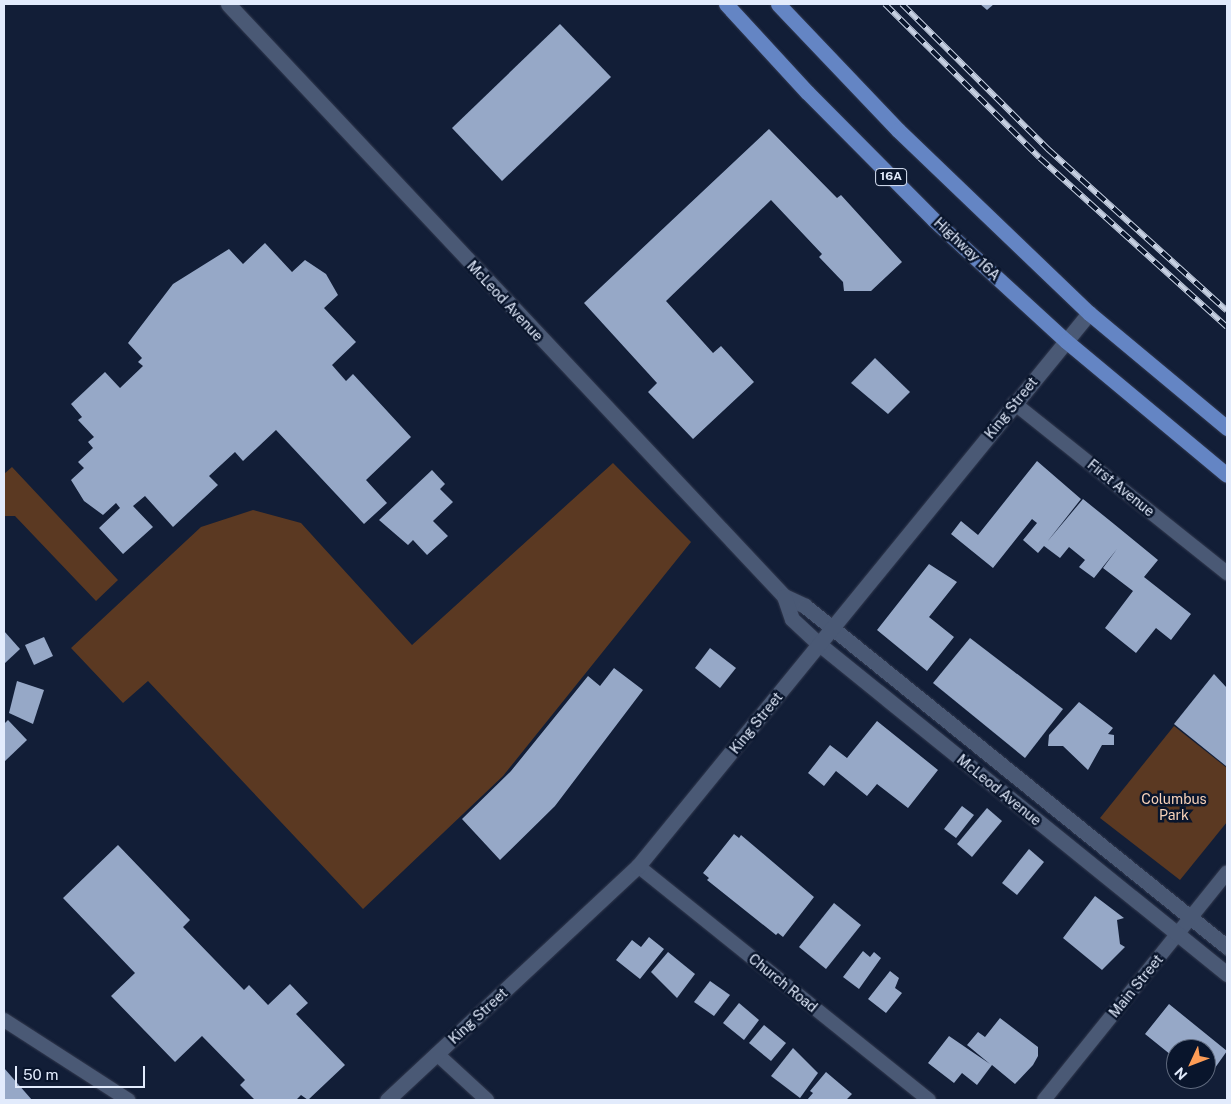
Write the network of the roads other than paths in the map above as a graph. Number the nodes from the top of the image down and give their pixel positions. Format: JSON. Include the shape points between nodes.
{"nodes":[{"id":1,"x":228,"y":4,"type":"edge"},
{"id":2,"x":726,"y":4,"type":"edge"},
{"id":3,"x":778,"y":4,"type":"edge"},
{"id":4,"x":1089,"y":313,"type":"junction"},
{"id":5,"x":1066,"y":341,"type":"junction"},
{"id":6,"x":1014,"y":403,"type":"junction"},
{"id":7,"x":1227,"y":428,"type":"edge"},
{"id":8,"x":1227,"y":475,"type":"edge"},
{"id":9,"x":1227,"y":573,"type":"edge"},
{"id":10,"x":784,"y":596,"type":"junction"},
{"id":11,"x":832,"y":628,"type":"junction"},
{"id":12,"x":819,"y":644,"type":"junction"},
{"id":13,"x":638,"y":866,"type":"junction"},
{"id":14,"x":1227,"y":872,"type":"edge"},
{"id":15,"x":1190,"y":917,"type":"junction"},
{"id":16,"x":1177,"y":934,"type":"junction"},
{"id":17,"x":1227,"y":947,"type":"edge"},
{"id":18,"x":1227,"y":974,"type":"edge"},
{"id":19,"x":4,"y":1020,"type":"edge"},
{"id":20,"x":437,"y":1054,"type":"junction"},
{"id":21,"x":128,"y":1100,"type":"edge"},
{"id":22,"x":387,"y":1100,"type":"edge"},
{"id":23,"x":487,"y":1100,"type":"edge"},
{"id":24,"x":929,"y":1100,"type":"edge"},
{"id":25,"x":1044,"y":1100,"type":"edge"}],
"edges":[{"from":1,"to":10,"type":"street","name":"McLeod Avenue"},
{"from":2,"to":5,"type":"main road","name":"Highway 16A","number":"16A","via":[[869,156]]},
{"from":3,"to":4,"type":"main road","number":"16A","via":[[898,130]]},
{"from":4,"to":5,"type":"street","name":"King Street"},
{"from":4,"to":7,"type":"main road","number":"16A"},
{"from":5,"to":6,"type":"street","name":"King Street"},
{"from":5,"to":8,"type":"main road","name":"Highway 16A","number":"16A"},
{"from":6,"to":9,"type":"street","name":"First Avenue"},
{"from":6,"to":11,"type":"street","name":"King Street"},
{"from":10,"to":11,"type":"street","name":"McLeod Avenue","via":[[805,606]]},
{"from":10,"to":12,"type":"street","name":"McLeod Avenue","via":[[792,619]]},
{"from":11,"to":12,"type":"street","name":"King Street"},
{"from":11,"to":15,"type":"street","name":"McLeod Avenue"},
{"from":12,"to":13,"type":"street","name":"King Street"},
{"from":12,"to":16,"type":"street","name":"McLeod Avenue"},
{"from":13,"to":20,"type":"street","name":"King Street"},
{"from":13,"to":24,"type":"street","name":"Church Road"},
{"from":14,"to":15,"type":"street","name":"Main Street"},
{"from":15,"to":16,"type":"street","name":"Main Street"},
{"from":15,"to":17,"type":"street","name":"McLeod Avenue"},
{"from":16,"to":18,"type":"street","name":"McLeod Avenue"},
{"from":16,"to":25,"type":"street","name":"Main Street"},
{"from":19,"to":21,"type":"street"},
{"from":20,"to":22,"type":"street","name":"King Street"},
{"from":20,"to":23,"type":"street"}]}
